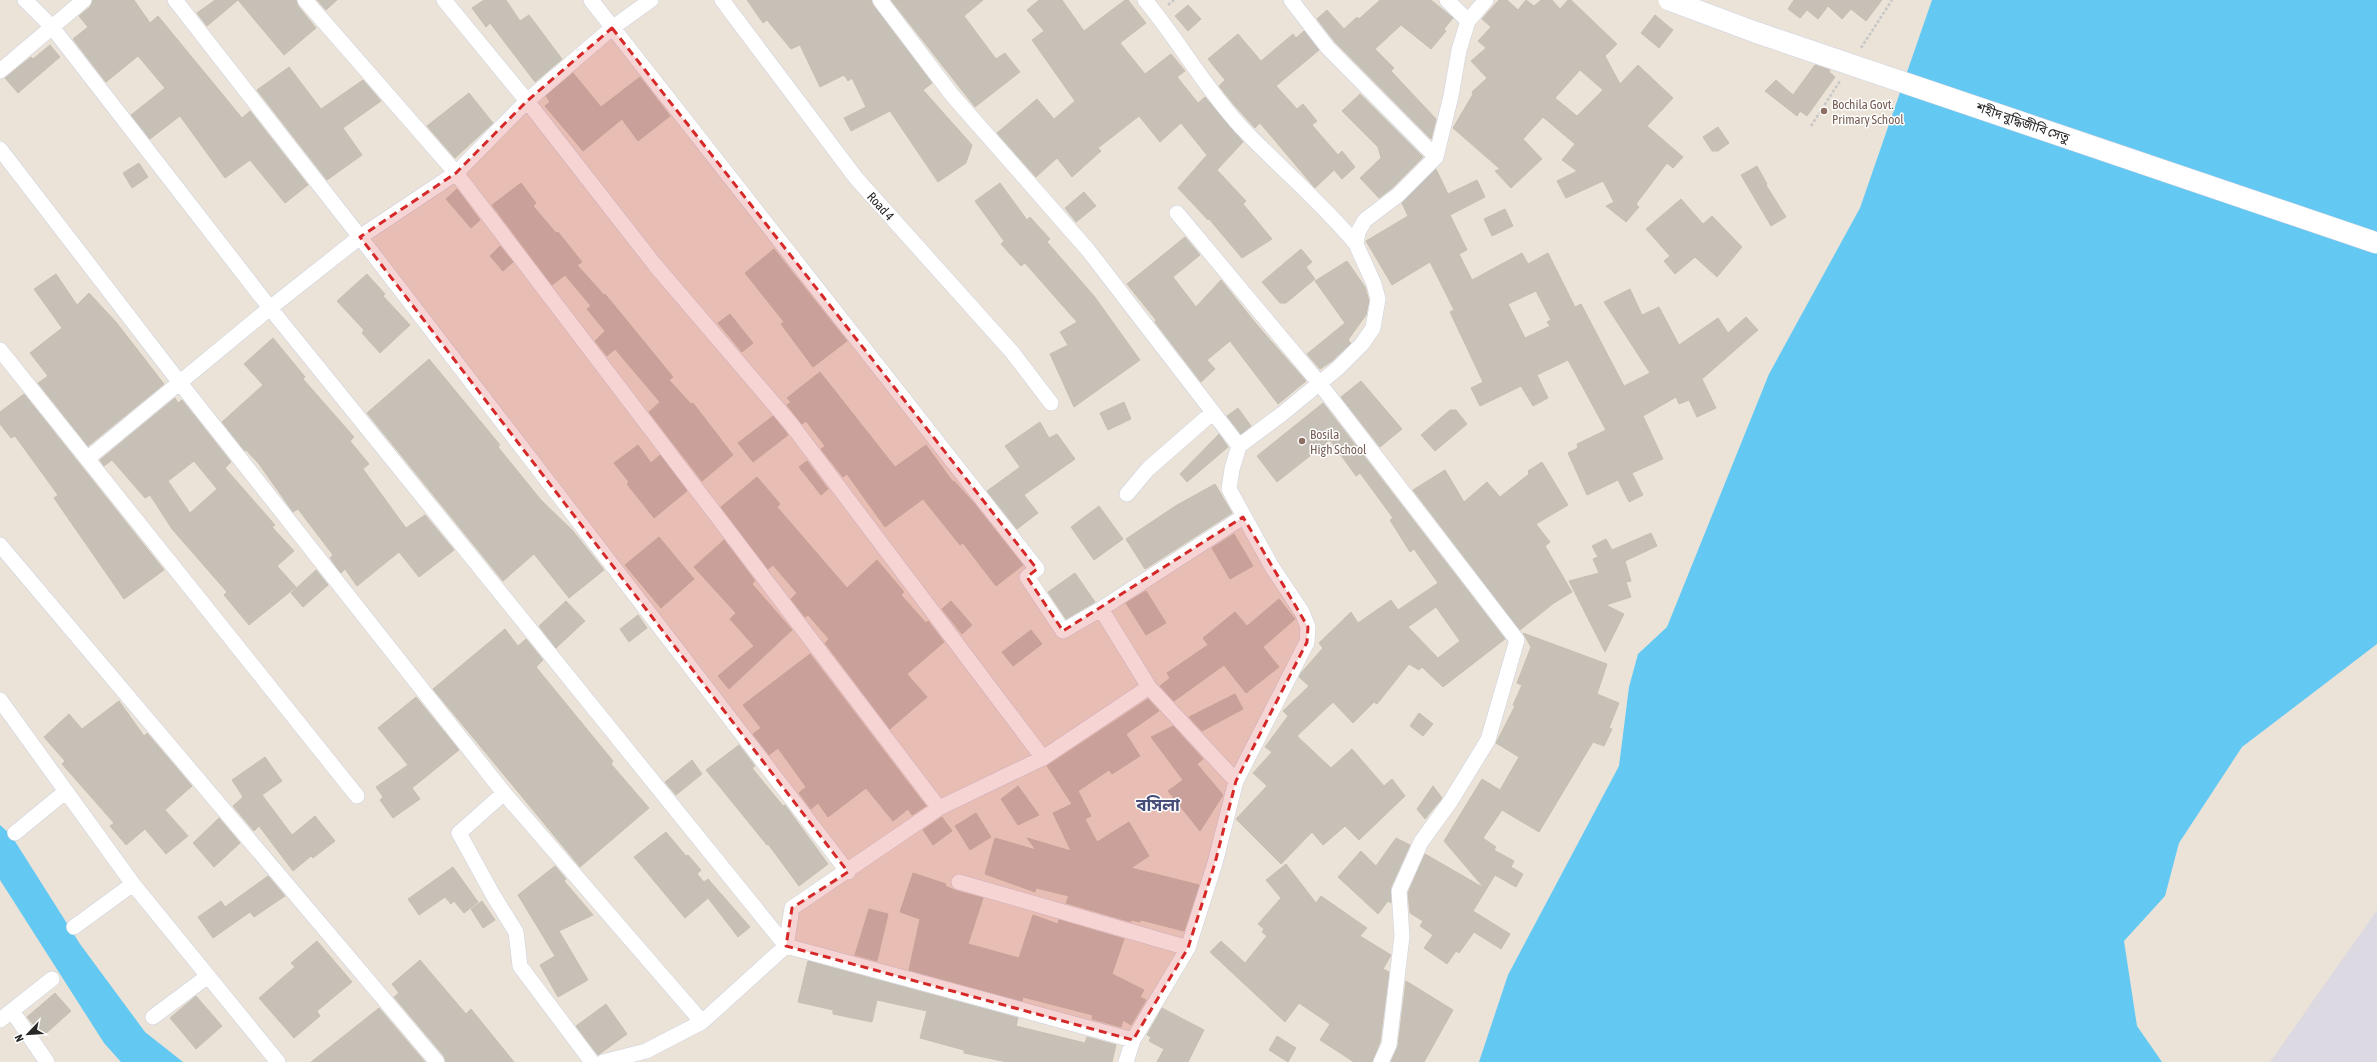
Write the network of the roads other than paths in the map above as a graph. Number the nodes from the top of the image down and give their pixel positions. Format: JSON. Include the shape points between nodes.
{"nodes":[{"id":1,"x":25,"y":0,"type":"edge"},
{"id":2,"x":84,"y":0,"type":"edge"},
{"id":3,"x":174,"y":0,"type":"edge"},
{"id":4,"x":305,"y":0,"type":"edge"},
{"id":5,"x":444,"y":0,"type":"edge"},
{"id":6,"x":591,"y":0,"type":"edge"},
{"id":7,"x":651,"y":0,"type":"edge"},
{"id":8,"x":722,"y":0,"type":"edge"},
{"id":9,"x":880,"y":0,"type":"edge"},
{"id":10,"x":1145,"y":0,"type":"edge"},
{"id":11,"x":1291,"y":0,"type":"edge"},
{"id":12,"x":1447,"y":0,"type":"edge"},
{"id":13,"x":1486,"y":0,"type":"edge"},
{"id":14,"x":1669,"y":0,"type":"edge"},
{"id":15,"x":1468,"y":21,"type":"junction"},
{"id":16,"x":52,"y":27,"type":"junction"},
{"id":17,"x":612,"y":28,"type":"junction"},
{"id":18,"x":0,"y":71,"type":"edge"},
{"id":19,"x":527,"y":101,"type":"junction"},
{"id":20,"x":0,"y":149,"type":"edge"},
{"id":21,"x":1436,"y":157,"type":"junction"},
{"id":22,"x":456,"y":173,"type":"junction"},
{"id":23,"x":1177,"y":213,"type":"dead end"},
{"id":24,"x":360,"y":237,"type":"junction"},
{"id":25,"x":2377,"y":242,"type":"edge"},
{"id":26,"x":1356,"y":244,"type":"junction"},
{"id":27,"x":270,"y":308,"type":"junction"},
{"id":28,"x":0,"y":350,"type":"edge"},
{"id":29,"x":180,"y":383,"type":"junction"},
{"id":30,"x":1320,"y":384,"type":"junction"},
{"id":31,"x":1051,"y":403,"type":"dead end"},
{"id":32,"x":1212,"y":413,"type":"junction"},
{"id":33,"x":1239,"y":446,"type":"junction"},
{"id":34,"x":87,"y":459,"type":"junction"},
{"id":35,"x":1127,"y":494,"type":"dead end"},
{"id":36,"x":1243,"y":517,"type":"junction"},
{"id":37,"x":0,"y":545,"type":"edge"},
{"id":38,"x":1101,"y":609,"type":"junction"},
{"id":39,"x":1149,"y":687,"type":"junction"},
{"id":40,"x":0,"y":700,"type":"edge"},
{"id":41,"x":1042,"y":758,"type":"junction"},
{"id":42,"x":1236,"y":781,"type":"junction"},
{"id":43,"x":65,"y":792,"type":"junction"},
{"id":44,"x":504,"y":793,"type":"junction"},
{"id":45,"x":357,"y":796,"type":"dead end"},
{"id":46,"x":939,"y":808,"type":"junction"},
{"id":47,"x":15,"y":833,"type":"dead end"},
{"id":48,"x":848,"y":872,"type":"junction"},
{"id":49,"x":959,"y":882,"type":"dead end"},
{"id":50,"x":133,"y":884,"type":"junction"},
{"id":51,"x":74,"y":927,"type":"dead end"},
{"id":52,"x":786,"y":946,"type":"junction"},
{"id":53,"x":1188,"y":948,"type":"junction"},
{"id":54,"x":208,"y":976,"type":"junction"},
{"id":55,"x":52,"y":979,"type":"dead end"},
{"id":56,"x":12,"y":1011,"type":"junction"},
{"id":57,"x":153,"y":1017,"type":"dead end"},
{"id":58,"x":0,"y":1020,"type":"edge"},
{"id":59,"x":702,"y":1022,"type":"junction"},
{"id":60,"x":1133,"y":1040,"type":"junction"},
{"id":61,"x":631,"y":1058,"type":"edge"},
{"id":62,"x":47,"y":1062,"type":"edge"},
{"id":63,"x":278,"y":1062,"type":"edge"},
{"id":64,"x":437,"y":1062,"type":"edge"},
{"id":65,"x":592,"y":1062,"type":"edge"},
{"id":66,"x":603,"y":1062,"type":"edge"},
{"id":67,"x":1126,"y":1062,"type":"edge"},
{"id":68,"x":1381,"y":1062,"type":"edge"}],
"edges":[{"from":1,"to":16,"type":"street"},
{"from":2,"to":16,"type":"street"},
{"from":3,"to":24,"type":"street"},
{"from":4,"to":22,"type":"street"},
{"from":5,"to":19,"type":"street"},
{"from":6,"to":17,"type":"street"},
{"from":7,"to":17,"type":"street"},
{"from":8,"to":31,"type":"street","name":"Road 4","via":[[856,178],[1012,352]]},
{"from":9,"to":32,"type":"street","via":[[952,94],[1088,250]]},
{"from":10,"to":26,"type":"street","via":[[1201,78],[1240,126],[1336,220]]},
{"from":11,"to":21,"type":"street","via":[[1328,48]]},
{"from":12,"to":15,"type":"street"},
{"from":13,"to":15,"type":"street"},
{"from":14,"to":25,"type":"main road","name":"শহীদ বুদ্ধিজীবি সেতু","bridge":true,"via":[[1755,32]]},
{"from":15,"to":21,"type":"street","via":[[1459,50]]},
{"from":16,"to":18,"type":"street"},
{"from":16,"to":27,"type":"street"},
{"from":17,"to":19,"type":"street"},
{"from":17,"to":38,"type":"street","via":[[1037,569],[1027,577],[1063,631]]},
{"from":19,"to":22,"type":"street"},
{"from":19,"to":41,"type":"street","via":[[655,265],[791,424]]},
{"from":20,"to":29,"type":"street"},
{"from":21,"to":26,"type":"street","via":[[1398,195],[1365,220],[1358,232]]},
{"from":22,"to":24,"type":"street"},
{"from":22,"to":46,"type":"street"},
{"from":23,"to":30,"type":"street"},
{"from":24,"to":27,"type":"street"},
{"from":24,"to":48,"type":"street"},
{"from":26,"to":30,"type":"street","via":[[1378,299],[1373,328],[1362,344]]},
{"from":27,"to":29,"type":"street"},
{"from":27,"to":52,"type":"street"},
{"from":28,"to":34,"type":"street"},
{"from":29,"to":34,"type":"street"},
{"from":29,"to":44,"type":"street"},
{"from":30,"to":33,"type":"street"},
{"from":30,"to":68,"type":"street","via":[[1517,640],[1488,740],[1450,802],[1421,842],[1399,891],[1402,936],[1389,1045]]},
{"from":32,"to":33,"type":"street"},
{"from":32,"to":35,"type":"street","via":[[1148,469]]},
{"from":33,"to":36,"type":"street","via":[[1229,489]]},
{"from":34,"to":45,"type":"street"},
{"from":36,"to":38,"type":"street"},
{"from":36,"to":42,"type":"street","via":[[1302,612],[1308,626],[1307,642]]},
{"from":37,"to":64,"type":"street"},
{"from":38,"to":39,"type":"street"},
{"from":39,"to":41,"type":"street"},
{"from":39,"to":42,"type":"street"},
{"from":40,"to":43,"type":"street"},
{"from":41,"to":46,"type":"street"},
{"from":42,"to":53,"type":"street","via":[[1215,863]]},
{"from":43,"to":47,"type":"street"},
{"from":43,"to":50,"type":"street"},
{"from":44,"to":59,"type":"street"},
{"from":44,"to":65,"type":"street","via":[[459,833],[516,932],[520,966]]},
{"from":46,"to":48,"type":"street"},
{"from":48,"to":52,"type":"street","via":[[792,908]]},
{"from":49,"to":53,"type":"street"},
{"from":50,"to":51,"type":"street"},
{"from":50,"to":54,"type":"street"},
{"from":52,"to":59,"type":"street"},
{"from":52,"to":60,"type":"street"},
{"from":53,"to":60,"type":"street"},
{"from":54,"to":57,"type":"street"},
{"from":54,"to":63,"type":"street"},
{"from":55,"to":56,"type":"street"},
{"from":56,"to":58,"type":"street"},
{"from":56,"to":62,"type":"street"},
{"from":59,"to":61,"type":"street"},
{"from":60,"to":67,"type":"street"},
{"from":61,"to":66,"type":"street"}]}
